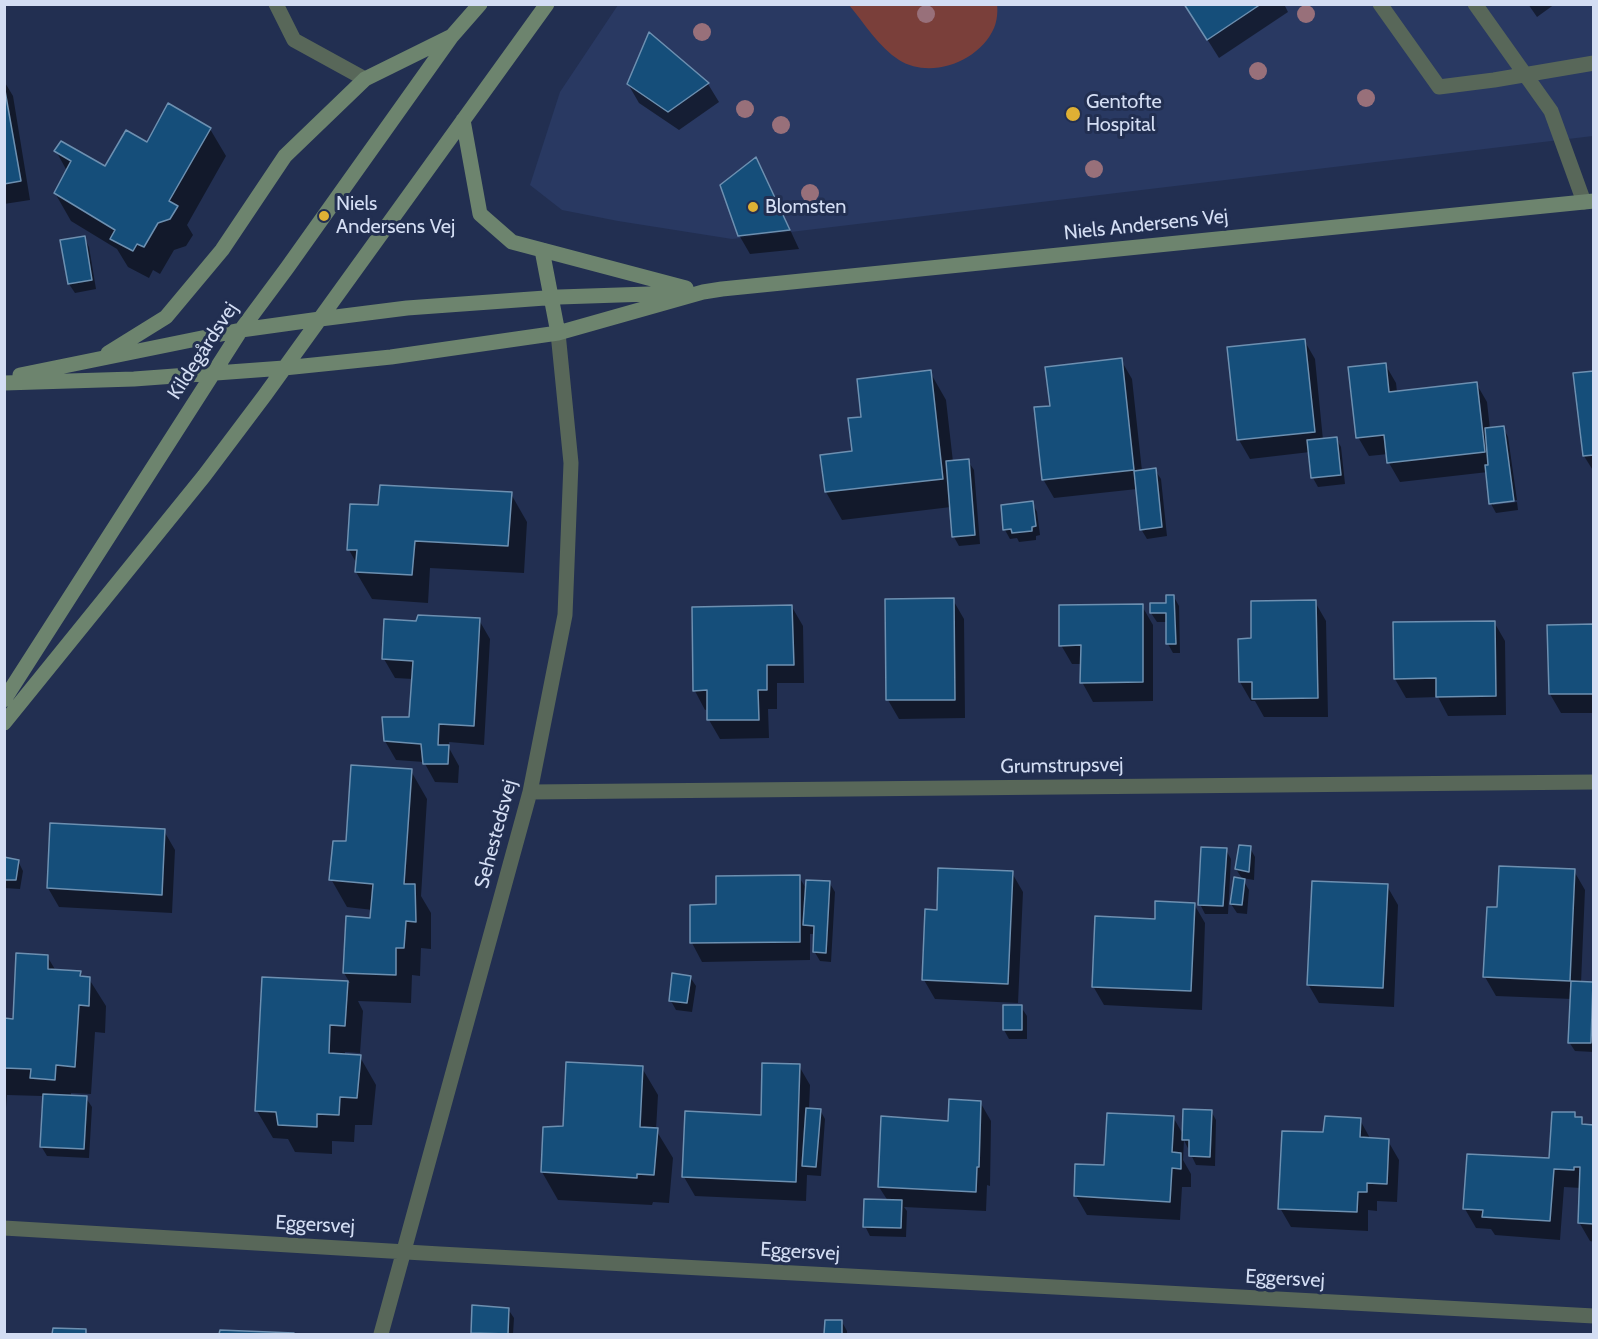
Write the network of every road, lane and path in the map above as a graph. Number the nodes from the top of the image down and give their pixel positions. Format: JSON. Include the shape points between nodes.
{"nodes":[{"id":1,"x":276,"y":4,"type":"edge"},
{"id":2,"x":480,"y":4,"type":"edge"},
{"id":3,"x":546,"y":4,"type":"edge"},
{"id":4,"x":1380,"y":4,"type":"edge"},
{"id":5,"x":1475,"y":4,"type":"edge"},
{"id":6,"x":452,"y":36,"type":"junction"},
{"id":7,"x":1593,"y":63,"type":"edge"},
{"id":8,"x":365,"y":79,"type":"junction"},
{"id":9,"x":463,"y":120,"type":"junction"},
{"id":10,"x":1589,"y":201,"type":"edge"},
{"id":11,"x":542,"y":250,"type":"junction"},
{"id":12,"x":703,"y":292,"type":"junction"},
{"id":13,"x":551,"y":298,"type":"junction"},
{"id":14,"x":320,"y":319,"type":"junction"},
{"id":15,"x":241,"y":330,"type":"junction"},
{"id":16,"x":558,"y":333,"type":"junction"},
{"id":17,"x":98,"y":359,"type":"junction"},
{"id":18,"x":284,"y":368,"type":"junction"},
{"id":19,"x":213,"y":373,"type":"junction"},
{"id":20,"x":4,"y":378,"type":"edge"},
{"id":21,"x":4,"y":383,"type":"edge"},
{"id":22,"x":4,"y":700,"type":"edge"},
{"id":23,"x":4,"y":723,"type":"edge"},
{"id":24,"x":1593,"y":782,"type":"edge"},
{"id":25,"x":531,"y":792,"type":"junction"},
{"id":26,"x":4,"y":1228,"type":"edge"},
{"id":27,"x":403,"y":1251,"type":"junction"},
{"id":28,"x":1593,"y":1316,"type":"edge"},
{"id":29,"x":381,"y":1335,"type":"edge"}],
"edges":[{"from":1,"to":8,"type":"street","via":[[294,40]]},
{"from":2,"to":6,"type":"street","name":"Kildegårdsvej"},
{"from":3,"to":9,"type":"street"},
{"from":4,"to":7,"type":"street","via":[[1439,87]]},
{"from":5,"to":10,"type":"street","via":[[1551,111]]},
{"from":6,"to":8,"type":"street","name":"Kildegårdsvej"},
{"from":6,"to":15,"type":"street","name":"Kildegårdsvej"},
{"from":8,"to":17,"type":"street","name":"Kildegårdsvej","via":[[285,156],[222,250],[166,317]]},
{"from":9,"to":11,"type":"street","via":[[480,214],[512,242]]},
{"from":9,"to":14,"type":"street"},
{"from":10,"to":12,"type":"street","name":"Niels Andersens Vej"},
{"from":11,"to":12,"type":"street"},
{"from":11,"to":13,"type":"street"},
{"from":12,"to":13,"type":"street","name":"Niels Andersens Vej"},
{"from":12,"to":16,"type":"street","name":"Niels Andersens Vej"},
{"from":13,"to":14,"type":"street","name":"Niels Andersens Vej","via":[[407,308]]},
{"from":13,"to":16,"type":"street"},
{"from":14,"to":15,"type":"street","name":"Niels Andersens Vej"},
{"from":14,"to":18,"type":"street"},
{"from":15,"to":17,"type":"street","name":"Niels Andersens Vej"},
{"from":15,"to":19,"type":"street","name":"Kildegårdsvej"},
{"from":16,"to":18,"type":"street","name":"Niels Andersens Vej"},
{"from":16,"to":25,"type":"street","name":"Sehestedsvej","via":[[571,463],[565,615]]},
{"from":17,"to":20,"type":"street","name":"Niels Andersens Vej"},
{"from":18,"to":19,"type":"street","name":"Niels Andersens Vej"},
{"from":18,"to":23,"type":"street","via":[[204,476]]},
{"from":19,"to":21,"type":"street","name":"Niels Andersens Vej"},
{"from":19,"to":22,"type":"street","name":"Kildegårdsvej"},
{"from":24,"to":25,"type":"street","name":"Grumstrupsvej"},
{"from":25,"to":27,"type":"street","name":"Sehestedsvej"},
{"from":26,"to":27,"type":"street","name":"Eggersvej"},
{"from":27,"to":28,"type":"street","name":"Eggersvej"},
{"from":27,"to":29,"type":"street","name":"Sehestedsvej"}]}
